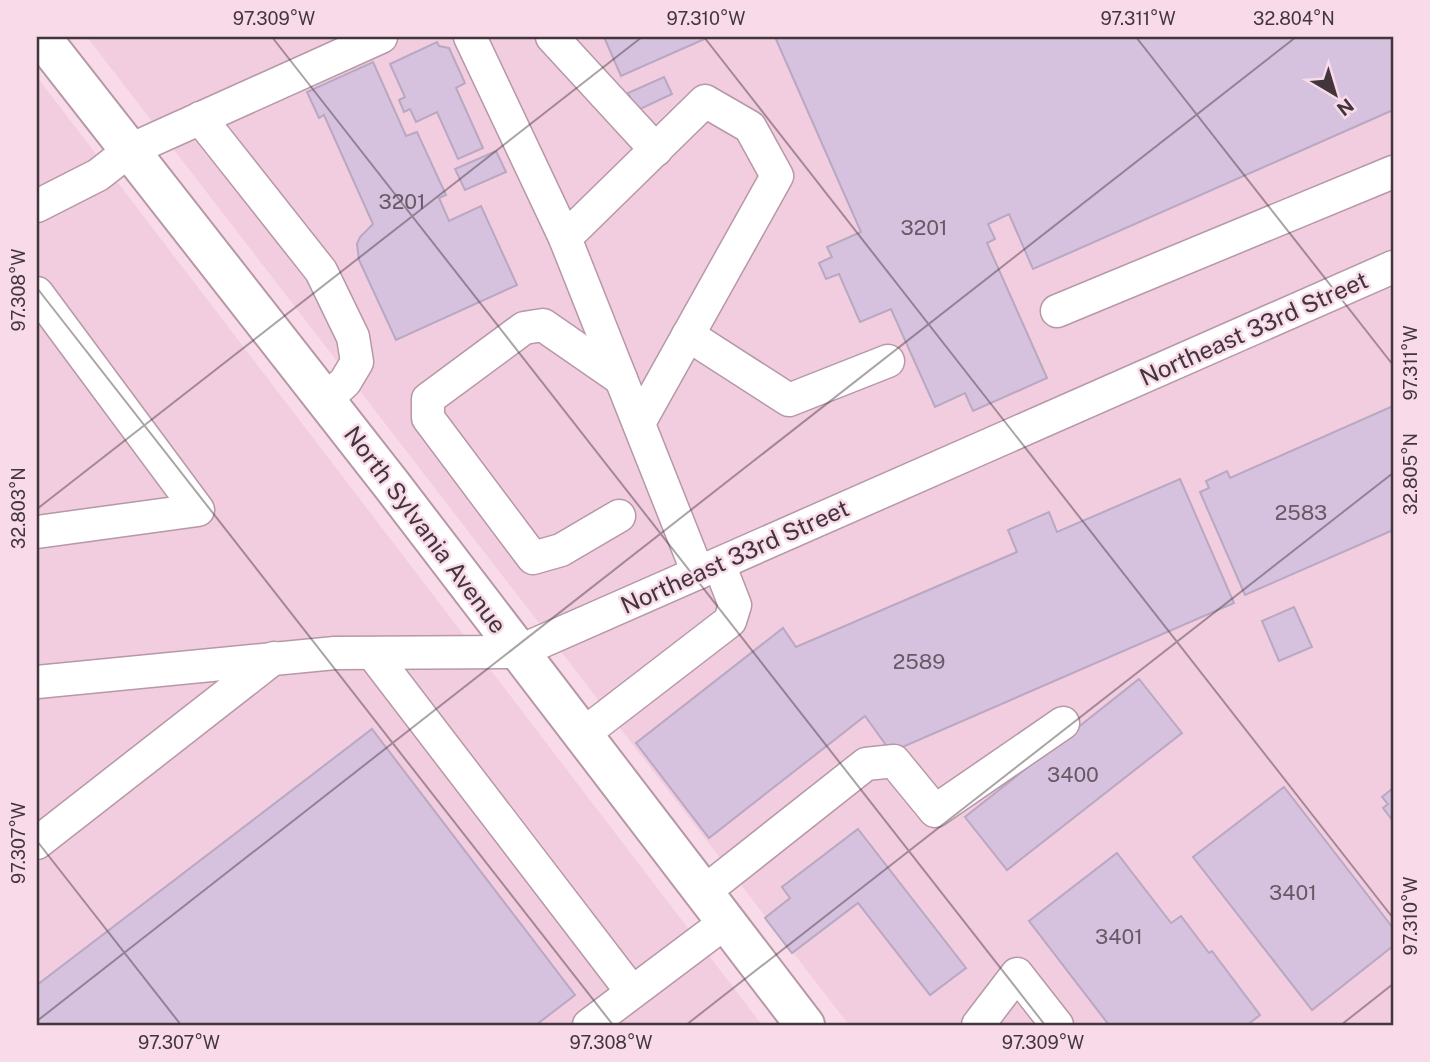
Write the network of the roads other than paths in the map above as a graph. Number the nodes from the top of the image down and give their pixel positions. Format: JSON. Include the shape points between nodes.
{"nodes":[{"id":1,"x":41,"y":37,"type":"edge"},
{"id":2,"x":382,"y":37,"type":"edge"},
{"id":3,"x":470,"y":37,"type":"edge"},
{"id":4,"x":552,"y":37,"type":"edge"},
{"id":5,"x":200,"y":118,"type":"junction"},
{"id":6,"x":130,"y":150,"type":"junction"},
{"id":7,"x":656,"y":150,"type":"junction"},
{"id":8,"x":1393,"y":172,"type":"edge"},
{"id":9,"x":37,"y":206,"type":"edge"},
{"id":10,"x":565,"y":238,"type":"junction"},
{"id":11,"x":1393,"y":267,"type":"edge"},
{"id":12,"x":37,"y":293,"type":"edge"},
{"id":13,"x":1056,"y":311,"type":"dead end"},
{"id":14,"x":688,"y":335,"type":"junction"},
{"id":15,"x":888,"y":361,"type":"dead end"},
{"id":16,"x":621,"y":379,"type":"junction"},
{"id":17,"x":325,"y":400,"type":"junction"},
{"id":18,"x":639,"y":424,"type":"junction"},
{"id":19,"x":620,"y":516,"type":"dead end"},
{"id":20,"x":37,"y":532,"type":"edge"},
{"id":21,"x":708,"y":569,"type":"junction"},
{"id":22,"x":518,"y":652,"type":"junction"},
{"id":23,"x":373,"y":654,"type":"junction"},
{"id":24,"x":274,"y":658,"type":"junction"},
{"id":25,"x":37,"y":682,"type":"edge"},
{"id":26,"x":1063,"y":723,"type":"dead end"},
{"id":27,"x":582,"y":735,"type":"junction"},
{"id":28,"x":37,"y":843,"type":"edge"},
{"id":29,"x":715,"y":907,"type":"junction"},
{"id":30,"x":632,"y":992,"type":"junction"},
{"id":31,"x":589,"y":1025,"type":"edge"},
{"id":32,"x":805,"y":1025,"type":"edge"},
{"id":33,"x":978,"y":1025,"type":"edge"},
{"id":34,"x":1057,"y":1025,"type":"edge"}],
"edges":[{"from":1,"to":6,"type":"main road","name":"North Sylvania Avenue"},
{"from":2,"to":5,"type":"street"},
{"from":3,"to":10,"type":"street"},
{"from":4,"to":7,"type":"street"},
{"from":5,"to":6,"type":"street"},
{"from":5,"to":17,"type":"street","via":[[321,271],[353,337],[357,362],[345,383]]},
{"from":6,"to":9,"type":"street","via":[[98,175]]},
{"from":6,"to":17,"type":"main road","name":"North Sylvania Avenue"},
{"from":7,"to":10,"type":"street"},
{"from":7,"to":14,"type":"street","via":[[705,101],[750,127],[777,176]]},
{"from":8,"to":13,"type":"street"},
{"from":10,"to":16,"type":"street"},
{"from":11,"to":21,"type":"street","name":"Northeast 33rd Street"},
{"from":12,"to":20,"type":"street","via":[[198,510]]},
{"from":14,"to":15,"type":"street","via":[[789,400]]},
{"from":14,"to":18,"type":"street"},
{"from":16,"to":18,"type":"street"},
{"from":16,"to":19,"type":"street","via":[[543,325],[524,328],[428,399],[428,418],[533,558],[561,550]]},
{"from":17,"to":22,"type":"main road","name":"North Sylvania Avenue"},
{"from":18,"to":21,"type":"street"},
{"from":21,"to":22,"type":"street","name":"Northeast 33rd Street"},
{"from":21,"to":27,"type":"street","via":[[735,605],[730,621]]},
{"from":22,"to":23,"type":"street","name":"Northeast 33rd Street"},
{"from":22,"to":27,"type":"main road","name":"North Sylvania Avenue"},
{"from":23,"to":24,"type":"street","name":"Northeast 33rd Street"},
{"from":23,"to":30,"type":"street"},
{"from":24,"to":25,"type":"street","name":"Northeast 33rd Street"},
{"from":24,"to":28,"type":"street"},
{"from":26,"to":29,"type":"street","via":[[935,811],[894,761],[866,764]]},
{"from":27,"to":29,"type":"main road","name":"North Sylvania Avenue"},
{"from":29,"to":30,"type":"street"},
{"from":29,"to":32,"type":"main road","name":"North Sylvania Avenue"},
{"from":30,"to":31,"type":"street"},
{"from":33,"to":34,"type":"street","via":[[1017,974]]}]}
